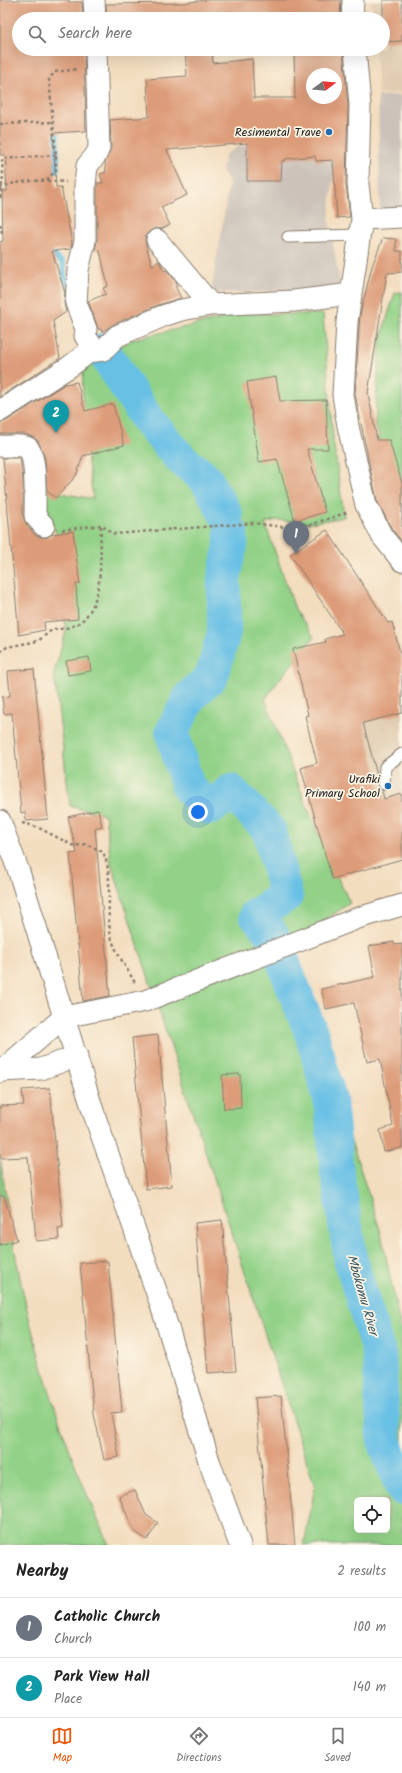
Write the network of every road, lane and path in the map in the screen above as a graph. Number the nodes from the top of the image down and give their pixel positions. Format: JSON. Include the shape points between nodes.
{"nodes":[{"id":1,"x":94,"y":0,"type":"edge"},
{"id":2,"x":353,"y":0,"type":"edge"},
{"id":3,"x":95,"y":12,"type":"edge"},
{"id":4,"x":352,"y":12,"type":"edge"},
{"id":5,"x":355,"y":56,"type":"edge"},
{"id":6,"x":96,"y":58,"type":"edge"},
{"id":7,"x":52,"y":122,"type":"junction"},
{"id":8,"x":0,"y":124,"type":"edge"},
{"id":9,"x":56,"y":155,"type":"junction"},
{"id":10,"x":47,"y":180,"type":"junction"},
{"id":11,"x":85,"y":185,"type":"junction"},
{"id":12,"x":1,"y":188,"type":"edge"},
{"id":13,"x":0,"y":198,"type":"edge"},
{"id":14,"x":402,"y":217,"type":"edge"},
{"id":15,"x":0,"y":224,"type":"edge"},
{"id":16,"x":361,"y":227,"type":"junction"},
{"id":17,"x":2,"y":233,"type":"dead end"},
{"id":18,"x":288,"y":237,"type":"dead end"},
{"id":19,"x":157,"y":240,"type":"dead end"},
{"id":20,"x":350,"y":294,"type":"junction"},
{"id":21,"x":212,"y":305,"type":"junction"},
{"id":22,"x":89,"y":352,"type":"junction"},
{"id":23,"x":0,"y":411,"type":"edge"},
{"id":24,"x":0,"y":446,"type":"edge"},
{"id":25,"x":366,"y":505,"type":"junction"},
{"id":26,"x":101,"y":525,"type":"junction"},
{"id":27,"x":44,"y":526,"type":"joint"},
{"id":28,"x":402,"y":561,"type":"edge"},
{"id":29,"x":0,"y":652,"type":"edge"},
{"id":30,"x":402,"y":754,"type":"edge"},
{"id":31,"x":384,"y":784,"type":"dead end"},
{"id":32,"x":9,"y":822,"type":"edge"},
{"id":33,"x":401,"y":906,"type":"edge"},
{"id":34,"x":145,"y":1001,"type":"junction"},
{"id":35,"x":64,"y":1017,"type":"junction"},
{"id":36,"x":77,"y":1056,"type":"junction"},
{"id":37,"x":1,"y":1072,"type":"edge"},
{"id":38,"x":240,"y":1545,"type":"edge"}],
"edges":[{"from":1,"to":3,"type":"street"},
{"from":2,"to":4,"type":"street"},
{"from":5,"to":16,"type":"street","via":[[360,105],[358,184]]},
{"from":6,"to":7,"type":"path","via":[[52,75],[48,84]]},
{"from":6,"to":11,"type":"street","via":[[99,148],[87,166]]},
{"from":7,"to":8,"type":"path"},
{"from":7,"to":9,"type":"path"},
{"from":9,"to":10,"type":"path","via":[[56,170]]},
{"from":9,"to":12,"type":"path","via":[[2,159]]},
{"from":10,"to":11,"type":"path"},
{"from":10,"to":12,"type":"path","via":[[8,184]]},
{"from":11,"to":22,"type":"street","via":[[85,241],[78,270],[76,303],[86,329],[85,336],[90,344]]},
{"from":12,"to":13,"type":"path"},
{"from":14,"to":16,"type":"street"},
{"from":15,"to":17,"type":"path"},
{"from":16,"to":18,"type":"lane"},
{"from":16,"to":20,"type":"street"},
{"from":19,"to":21,"type":"street"},
{"from":20,"to":21,"type":"street","via":[[294,301]]},
{"from":20,"to":25,"type":"street","via":[[344,395],[348,426]]},
{"from":21,"to":22,"type":"street","via":[[163,316],[116,336],[103,350]]},
{"from":22,"to":23,"type":"street"},
{"from":24,"to":27,"type":"street","via":[[22,446],[31,452],[35,516]]},
{"from":25,"to":26,"type":"path","via":[[298,529],[253,523],[114,534]]},
{"from":25,"to":28,"type":"street","via":[[382,536]]},
{"from":26,"to":27,"type":"path","via":[[53,531]]},
{"from":26,"to":29,"type":"path","via":[[101,579],[96,600],[82,622],[63,629],[53,629],[38,641],[7,647]]},
{"from":30,"to":31,"type":"lane","via":[[385,768]]},
{"from":32,"to":34,"type":"path","via":[[29,824],[74,846],[86,844],[103,852],[108,877],[110,931],[118,952]]},
{"from":32,"to":35,"type":"street","via":[[19,872]]},
{"from":33,"to":34,"type":"street","via":[[358,918]]},
{"from":34,"to":35,"type":"street"},
{"from":35,"to":36,"type":"street"},
{"from":35,"to":37,"type":"street"},
{"from":36,"to":37,"type":"street","via":[[41,1069]]},
{"from":36,"to":38,"type":"street","via":[[94,1114],[160,1302],[210,1464]]}]}
